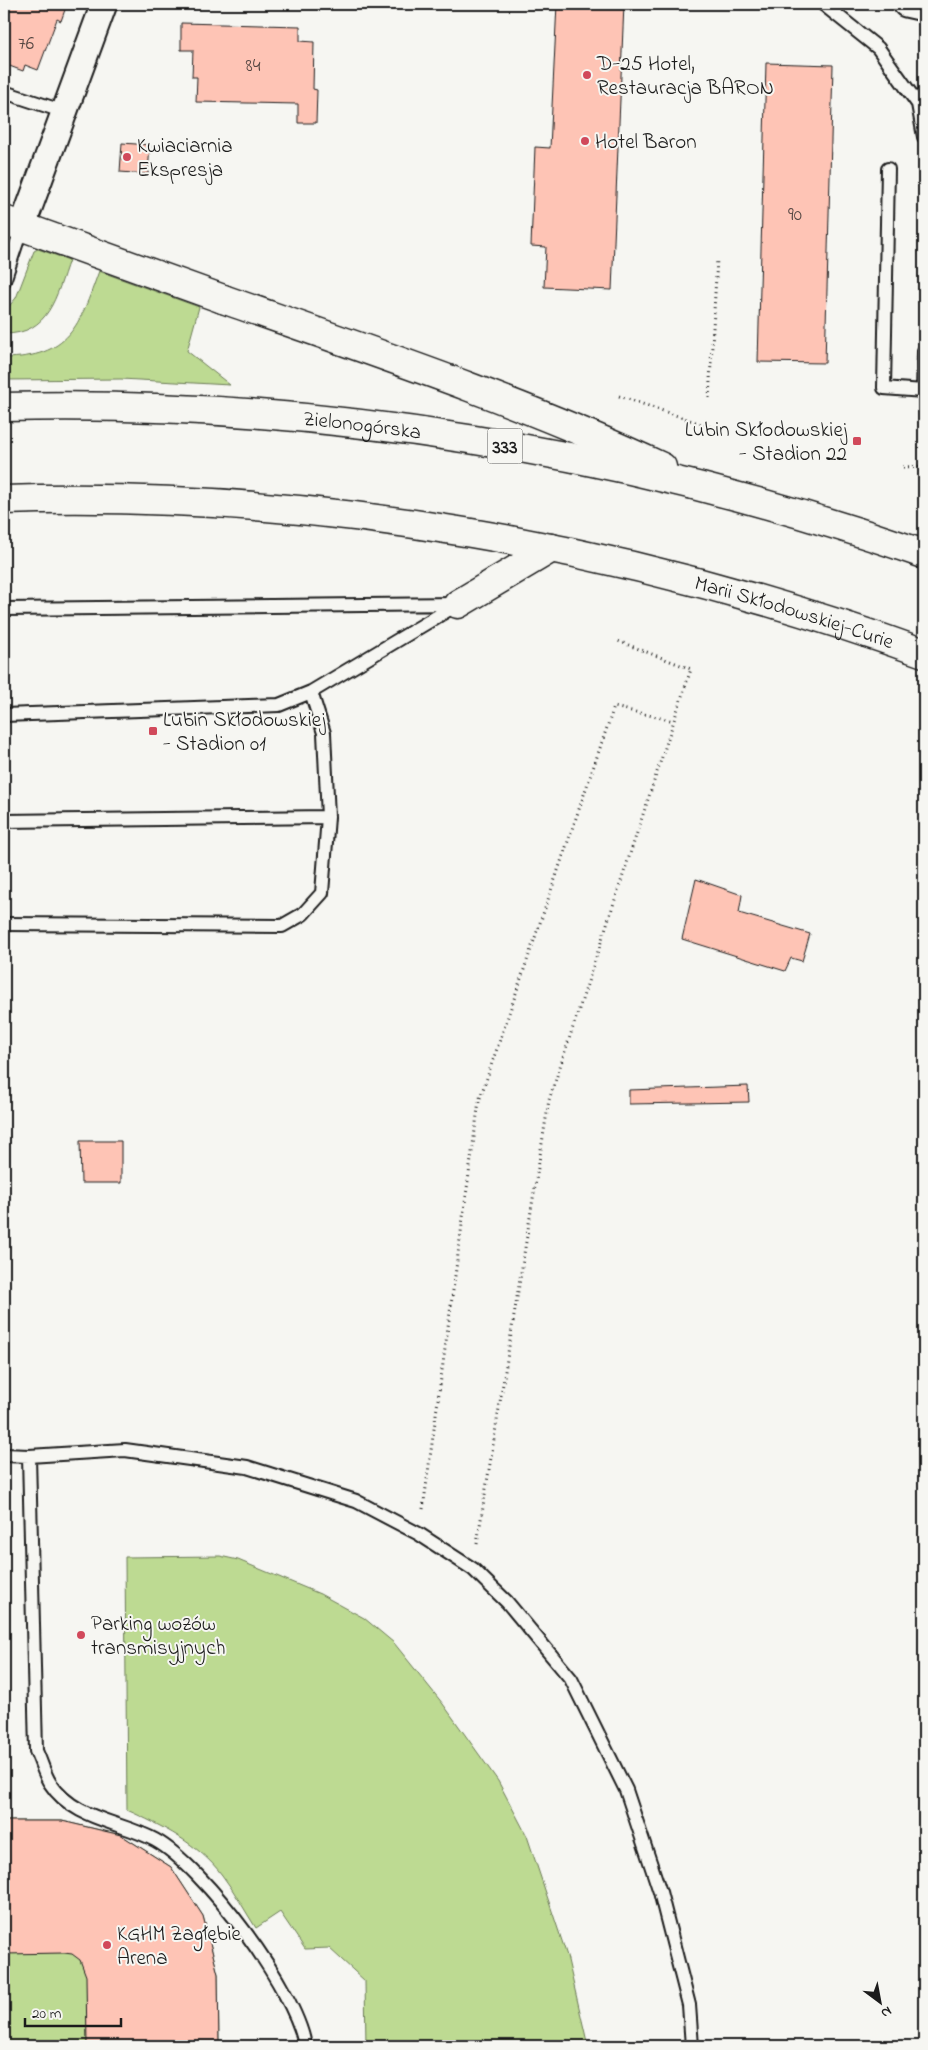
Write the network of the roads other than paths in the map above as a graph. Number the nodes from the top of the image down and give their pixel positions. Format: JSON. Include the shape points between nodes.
{"nodes":[{"id":1,"x":104,"y":4,"type":"edge"},
{"id":2,"x":823,"y":4,"type":"edge"},
{"id":3,"x":906,"y":4,"type":"edge"},
{"id":4,"x":924,"y":8,"type":"edge"},
{"id":5,"x":4,"y":92,"type":"edge"},
{"id":6,"x":65,"y":112,"type":"junction"},
{"id":7,"x":924,"y":137,"type":"edge"},
{"id":8,"x":888,"y":169,"type":"dead end"},
{"id":9,"x":13,"y":224,"type":"edge"},
{"id":10,"x":4,"y":281,"type":"edge"},
{"id":11,"x":924,"y":351,"type":"edge"},
{"id":12,"x":4,"y":407,"type":"edge"},
{"id":13,"x":714,"y":491,"type":"junction"},
{"id":14,"x":4,"y":500,"type":"edge"},
{"id":15,"x":552,"y":548,"type":"junction"},
{"id":16,"x":924,"y":554,"type":"edge"},
{"id":17,"x":458,"y":604,"type":"junction"},
{"id":18,"x":4,"y":609,"type":"edge"},
{"id":19,"x":924,"y":653,"type":"edge"},
{"id":20,"x":311,"y":692,"type":"junction"},
{"id":21,"x":4,"y":715,"type":"edge"},
{"id":22,"x":328,"y":817,"type":"junction"},
{"id":23,"x":4,"y":821,"type":"edge"},
{"id":24,"x":4,"y":924,"type":"edge"},
{"id":25,"x":4,"y":1455,"type":"edge"},
{"id":26,"x":29,"y":1456,"type":"junction"},
{"id":27,"x":305,"y":2046,"type":"edge"},
{"id":28,"x":692,"y":2046,"type":"edge"}],
"edges":[{"from":1,"to":6,"type":"street"},
{"from":2,"to":7,"type":"lane","via":[[878,48],[918,104]]},
{"from":3,"to":4,"type":"street"},
{"from":5,"to":6,"type":"lane"},
{"from":6,"to":9,"type":"street"},
{"from":8,"to":11,"type":"lane","via":[[884,388],[923,391]]},
{"from":9,"to":10,"type":"lane"},
{"from":9,"to":13,"type":"main road","via":[[411,365],[592,434]]},
{"from":12,"to":13,"type":"main road","name":"Zielonogórska","number":"333","via":[[165,408],[345,422],[533,451]]},
{"from":13,"to":16,"type":"main road","number":"333"},
{"from":14,"to":15,"type":"main road","via":[[146,500],[292,509],[399,522]]},
{"from":15,"to":17,"type":"main road"},
{"from":15,"to":19,"type":"main road","name":"Marii Skłodowskiej-Curie","via":[[664,573],[786,606]]},
{"from":17,"to":18,"type":"lane"},
{"from":17,"to":20,"type":"lane"},
{"from":20,"to":21,"type":"lane","via":[[279,705]]},
{"from":20,"to":22,"type":"lane","via":[[324,733]]},
{"from":22,"to":23,"type":"lane"},
{"from":22,"to":24,"type":"lane","via":[[322,893],[303,914],[282,926]]},
{"from":25,"to":26,"type":"lane"},
{"from":26,"to":27,"type":"lane","via":[[36,1751],[50,1783],[72,1806],[156,1840],[201,1876],[243,1929],[287,1998]]},
{"from":26,"to":28,"type":"lane","via":[[125,1450],[246,1467],[356,1501],[419,1534],[473,1569],[507,1602],[571,1679],[626,1790],[660,1892],[689,2005]]}]}
